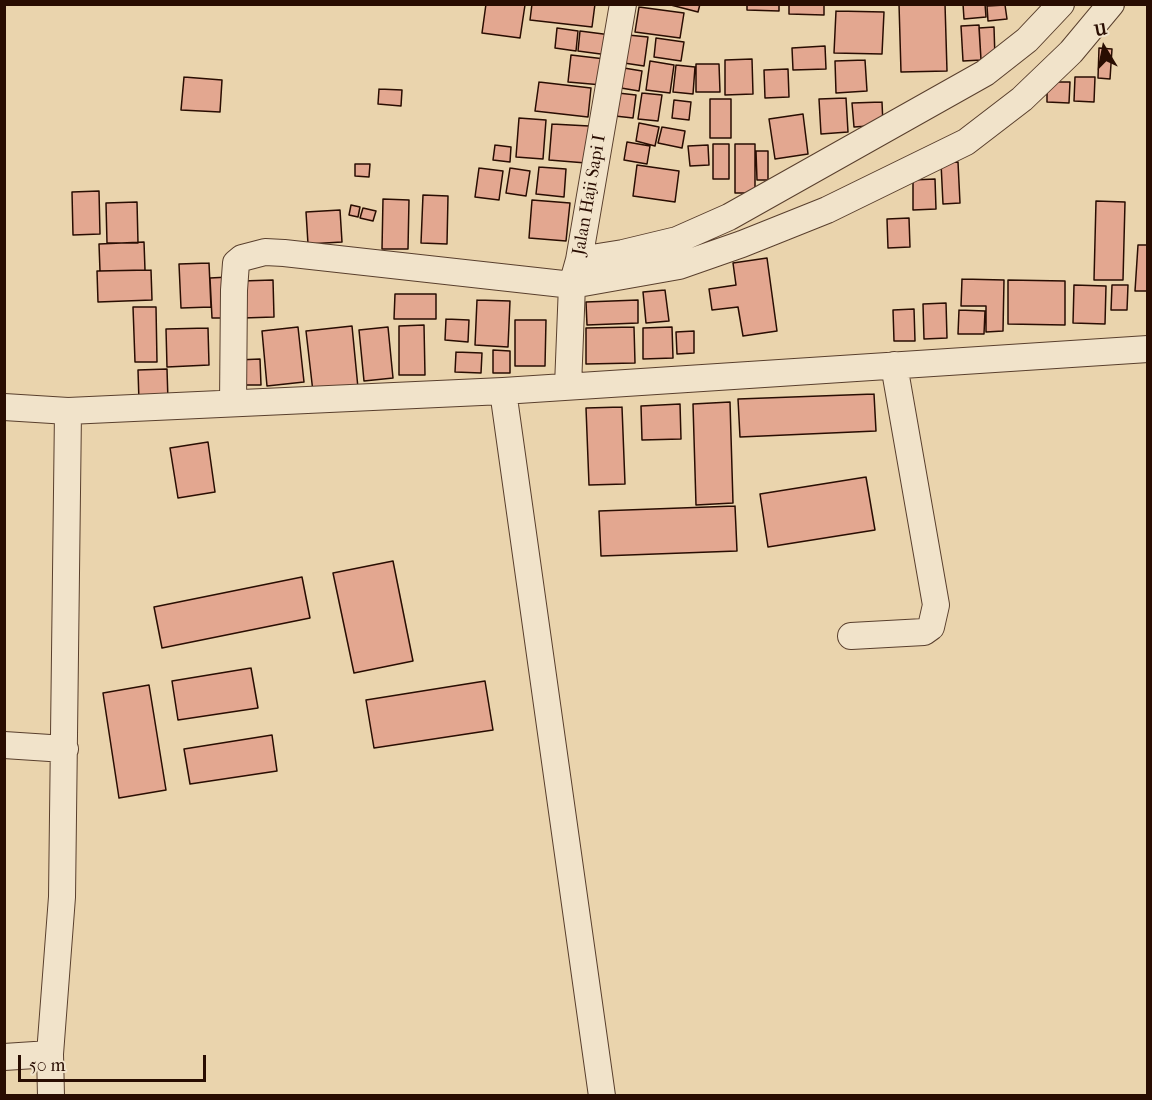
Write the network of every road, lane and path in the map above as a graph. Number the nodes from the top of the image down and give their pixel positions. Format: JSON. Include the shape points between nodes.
{"nodes":[{"id":1,"x":623,"y":4,"type":"edge"},
{"id":2,"x":1061,"y":4,"type":"edge"},
{"id":3,"x":1111,"y":4,"type":"edge"},
{"id":4,"x":579,"y":260,"type":"junction"},
{"id":5,"x":572,"y":285,"type":"junction"},
{"id":6,"x":1148,"y":349,"type":"edge"},
{"id":7,"x":894,"y":365,"type":"junction"},
{"id":8,"x":568,"y":386,"type":"junction"},
{"id":9,"x":503,"y":391,"type":"junction"},
{"id":10,"x":233,"y":403,"type":"junction"},
{"id":11,"x":4,"y":407,"type":"edge"},
{"id":12,"x":68,"y":411,"type":"junction"},
{"id":13,"x":851,"y":636,"type":"dead end"},
{"id":14,"x":4,"y":745,"type":"edge"},
{"id":15,"x":65,"y":749,"type":"junction"},
{"id":16,"x":50,"y":1054,"type":"junction"},
{"id":17,"x":4,"y":1057,"type":"edge"},
{"id":18,"x":51,"y":1095,"type":"edge"},
{"id":19,"x":602,"y":1095,"type":"edge"}],
"edges":[{"from":1,"to":4,"type":"street","name":"Jalan Haji Sapi I"},
{"from":2,"to":4,"type":"street","via":[[1027,40],[985,73],[729,218],[677,240]]},
{"from":3,"to":5,"type":"street","via":[[1063,60],[1022,99],[966,142],[827,210],[742,244],[679,266]]},
{"from":4,"to":5,"type":"street","name":"Jalan Haji Sapi I"},
{"from":5,"to":8,"type":"street","name":"Jalan Haji Sapi I"},
{"from":5,"to":10,"type":"street","via":[[284,253],[248,255],[236,263]]},
{"from":6,"to":7,"type":"street"},
{"from":7,"to":8,"type":"street"},
{"from":7,"to":13,"type":"street","via":[[936,605],[931,627],[924,632]]},
{"from":8,"to":9,"type":"street"},
{"from":9,"to":10,"type":"street"},
{"from":9,"to":19,"type":"street"},
{"from":10,"to":12,"type":"street"},
{"from":11,"to":12,"type":"street"},
{"from":12,"to":15,"type":"street"},
{"from":14,"to":15,"type":"street"},
{"from":15,"to":16,"type":"street","via":[[62,897]]},
{"from":16,"to":17,"type":"street"},
{"from":16,"to":18,"type":"street"}]}
